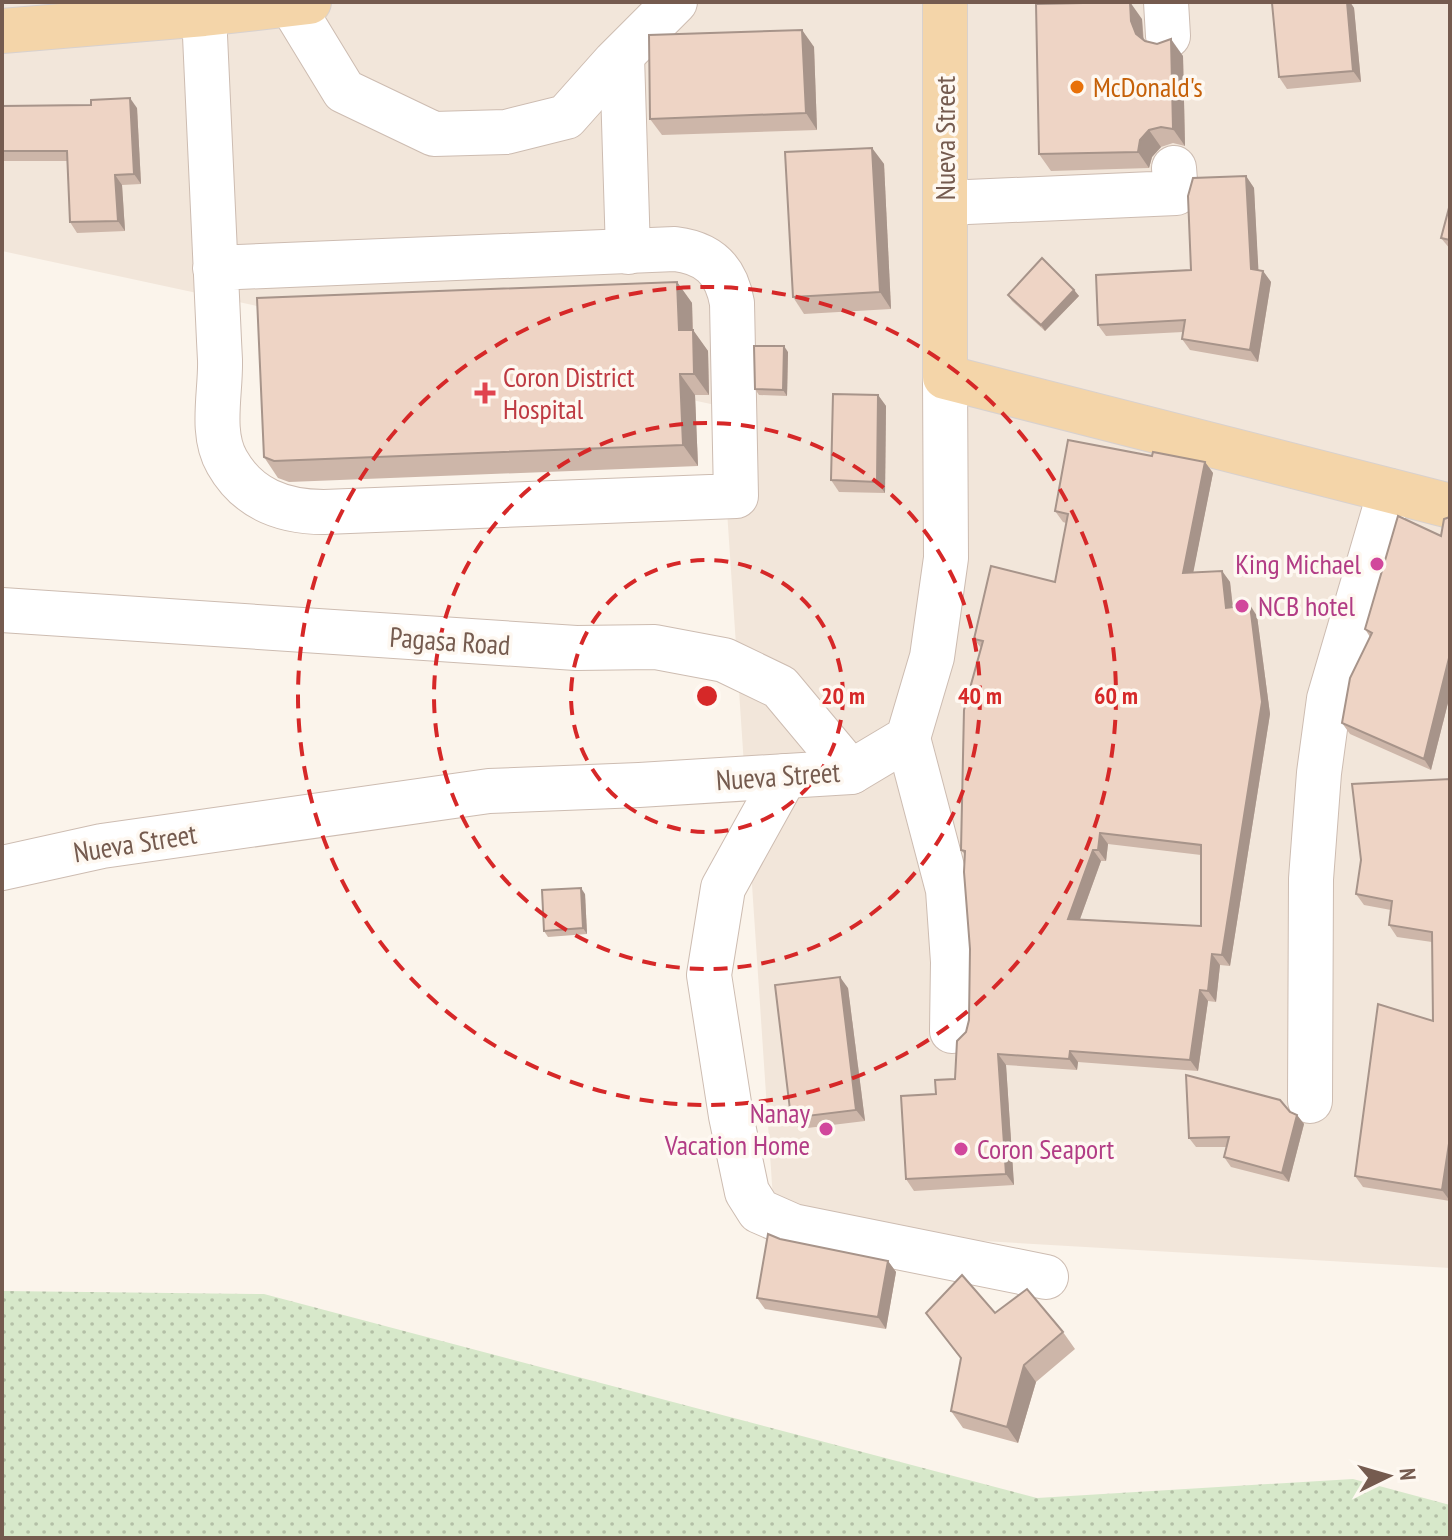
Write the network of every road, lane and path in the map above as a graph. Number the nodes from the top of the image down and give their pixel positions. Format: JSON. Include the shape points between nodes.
{"nodes":[{"id":1,"x":675,"y":2,"type":"edge"},
{"id":2,"x":945,"y":2,"type":"edge"},
{"id":3,"x":300,"y":3,"type":"edge"},
{"id":4,"x":204,"y":14,"type":"junction"},
{"id":5,"x":2,"y":31,"type":"edge"},
{"id":6,"x":622,"y":56,"type":"junction"},
{"id":7,"x":1174,"y":168,"type":"dead end"},
{"id":8,"x":945,"y":203,"type":"junction"},
{"id":9,"x":628,"y":252,"type":"junction"},
{"id":10,"x":215,"y":268,"type":"junction"},
{"id":11,"x":945,"y":377,"type":"junction"},
{"id":12,"x":1390,"y":491,"type":"junction"},
{"id":13,"x":1450,"y":506,"type":"edge"},
{"id":14,"x":2,"y":610,"type":"edge"},
{"id":15,"x":908,"y":738,"type":"junction"},
{"id":16,"x":851,"y":772,"type":"junction"},
{"id":17,"x":785,"y":776,"type":"junction"},
{"id":18,"x":2,"y":868,"type":"edge"},
{"id":19,"x":952,"y":1031,"type":"dead end"},
{"id":20,"x":1310,"y":1101,"type":"dead end"},
{"id":21,"x":1046,"y":1277,"type":"dead end"}],
"edges":[{"from":1,"to":6,"type":"street"},
{"from":2,"to":8,"type":"main road","name":"Nueva Street"},
{"from":3,"to":4,"type":"main road"},
{"from":3,"to":6,"type":"street","via":[[344,91],[434,134],[506,132],[566,117]]},
{"from":4,"to":5,"type":"main road"},
{"from":4,"to":10,"type":"street"},
{"from":6,"to":9,"type":"street"},
{"from":7,"to":8,"type":"street","via":[[1176,193]]},
{"from":8,"to":11,"type":"main road","name":"Nueva Street"},
{"from":9,"to":10,"type":"street"},
{"from":9,"to":10,"type":"street","via":[[692,251],[708,258],[729,286],[736,496],[324,512],[278,507],[240,479],[218,436]]},
{"from":11,"to":12,"type":"main road"},
{"from":11,"to":15,"type":"street","name":"Nueva Street","via":[[946,558],[932,657]]},
{"from":12,"to":13,"type":"main road"},
{"from":12,"to":20,"type":"street","via":[[1329,699],[1319,773],[1311,879]]},
{"from":14,"to":16,"type":"street","name":"Pagasa Road","via":[[576,648],[655,647],[724,660],[780,687]]},
{"from":15,"to":16,"type":"street","name":"Nueva Street"},
{"from":15,"to":19,"type":"street","via":[[948,890]]},
{"from":16,"to":17,"type":"street","name":"Nueva Street"},
{"from":17,"to":18,"type":"street","name":"Nueva Street","via":[[489,791],[102,846]]},
{"from":17,"to":21,"type":"street","via":[[723,888],[709,975],[747,1192],[759,1211],[793,1226]]}]}
